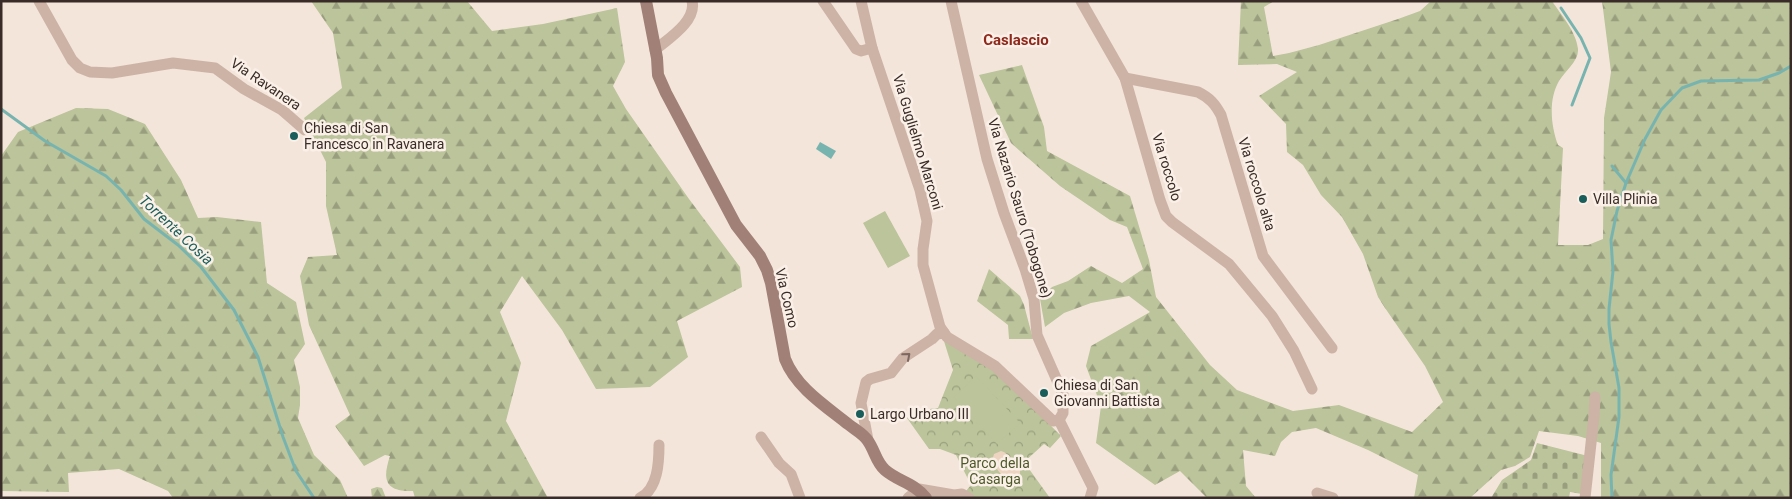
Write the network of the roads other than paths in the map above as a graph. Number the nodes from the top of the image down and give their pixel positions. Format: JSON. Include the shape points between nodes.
{"nodes":[{"id":1,"x":39,"y":1,"type":"edge"},
{"id":2,"x":646,"y":1,"type":"edge"},
{"id":3,"x":692,"y":1,"type":"edge"},
{"id":4,"x":823,"y":1,"type":"edge"},
{"id":5,"x":861,"y":1,"type":"edge"},
{"id":6,"x":951,"y":1,"type":"edge"},
{"id":7,"x":1081,"y":1,"type":"edge"},
{"id":8,"x":872,"y":48,"type":"junction"},
{"id":9,"x":655,"y":50,"type":"junction"},
{"id":10,"x":1125,"y":78,"type":"junction"},
{"id":11,"x":305,"y":130,"type":"dead end"},
{"id":12,"x":944,"y":333,"type":"junction"},
{"id":13,"x":1332,"y":348,"type":"dead end"},
{"id":14,"x":1312,"y":389,"type":"dead end"},
{"id":15,"x":1594,"y":397,"type":"dead end"},
{"id":16,"x":1059,"y":420,"type":"junction"},
{"id":17,"x":761,"y":437,"type":"dead end"},
{"id":18,"x":868,"y":440,"type":"junction"},
{"id":19,"x":659,"y":445,"type":"dead end"},
{"id":20,"x":922,"y":493,"type":"edge"},
{"id":21,"x":1317,"y":493,"type":"dead end"},
{"id":22,"x":640,"y":498,"type":"edge"},
{"id":23,"x":800,"y":498,"type":"edge"},
{"id":24,"x":908,"y":498,"type":"edge"},
{"id":25,"x":969,"y":498,"type":"edge"},
{"id":26,"x":1090,"y":498,"type":"edge"},
{"id":27,"x":1333,"y":498,"type":"edge"},
{"id":28,"x":1585,"y":498,"type":"edge"}],
"edges":[{"from":1,"to":11,"type":"street","name":"Via Ravanera","via":[[72,60],[80,68],[112,73],[174,63],[216,68],[244,89],[282,110]]},
{"from":2,"to":9,"type":"street","name":"Via Como"},
{"from":3,"to":9,"type":"street","via":[[691,16]]},
{"from":4,"to":8,"type":"street","via":[[856,49],[860,52]]},
{"from":5,"to":8,"type":"street","name":"Via Guglielmo Marconi"},
{"from":6,"to":16,"type":"street","name":"Via Nazario Sauro (Tobogone)","via":[[987,159],[1034,298],[1038,335],[1063,394],[1063,413]]},
{"from":7,"to":10,"type":"street","name":"Via roccolo"},
{"from":8,"to":12,"type":"street","name":"Via Guglielmo Marconi","via":[[920,190],[927,221],[923,265]]},
{"from":9,"to":18,"type":"street","name":"Via Como","via":[[658,75],[666,94],[736,225],[767,270],[788,366],[805,389]]},
{"from":10,"to":13,"type":"street","name":"Via roccolo alta","via":[[1198,92],[1216,106],[1263,256]]},
{"from":10,"to":14,"type":"street","name":"Via roccolo","via":[[1166,216],[1237,273],[1272,316],[1294,350]]},
{"from":12,"to":16,"type":"street","via":[[995,366],[1049,418]]},
{"from":18,"to":12,"type":"street","one_way":true,"via":[[861,403],[866,382],[891,373],[903,358],[937,334]]},
{"from":15,"to":28,"type":"street"},
{"from":16,"to":26,"type":"street","via":[[1093,488]]},
{"from":17,"to":23,"type":"street","via":[[778,463],[791,474]]},
{"from":18,"to":20,"type":"street","name":"Via Como","via":[[882,467]]},
{"from":19,"to":22,"type":"street","via":[[654,480]]},
{"from":20,"to":24,"type":"street"},
{"from":20,"to":25,"type":"street","via":[[962,494]]},
{"from":21,"to":27,"type":"street"}]}
